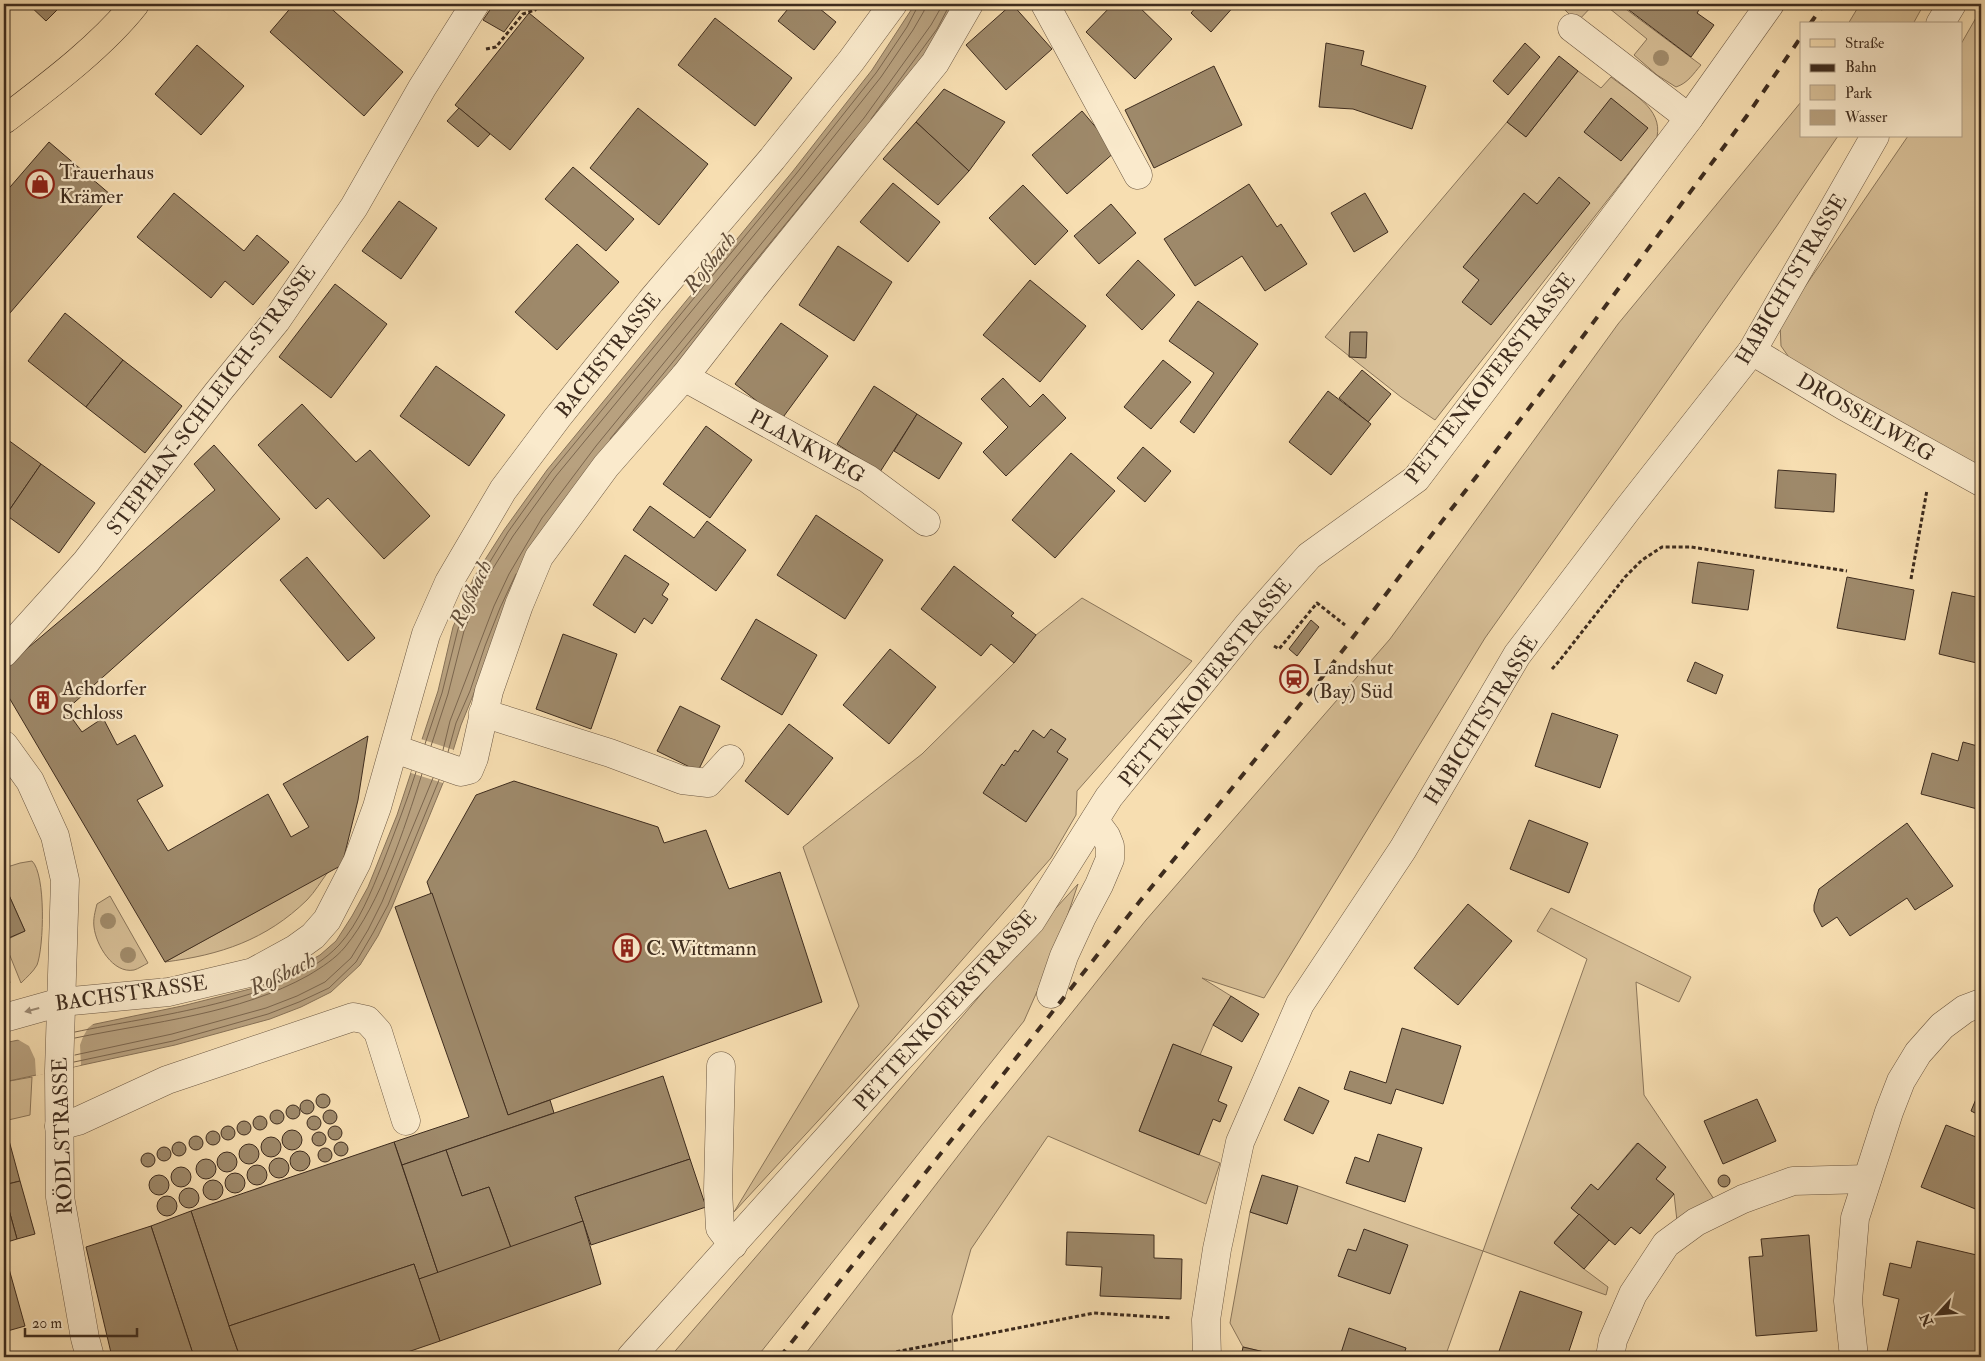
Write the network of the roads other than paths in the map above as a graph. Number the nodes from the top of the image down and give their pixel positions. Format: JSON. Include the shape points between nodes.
{"nodes":[{"id":1,"x":135,"y":4,"type":"edge"},
{"id":2,"x":475,"y":4,"type":"edge"},
{"id":3,"x":893,"y":4,"type":"edge"},
{"id":4,"x":969,"y":4,"type":"edge"},
{"id":5,"x":1045,"y":4,"type":"edge"},
{"id":6,"x":1770,"y":4,"type":"edge"},
{"id":7,"x":1952,"y":4,"type":"edge"},
{"id":8,"x":1941,"y":22,"type":"edge"},
{"id":9,"x":1572,"y":28,"type":"dead end"},
{"id":10,"x":1689,"y":118,"type":"junction"},
{"id":11,"x":4,"y":120,"type":"edge"},
{"id":12,"x":1874,"y":138,"type":"edge"},
{"id":13,"x":1138,"y":175,"type":"dead end"},
{"id":14,"x":1752,"y":350,"type":"junction"},
{"id":15,"x":684,"y":377,"type":"junction"},
{"id":16,"x":1981,"y":482,"type":"edge"},
{"id":17,"x":926,"y":522,"type":"dead end"},
{"id":18,"x":4,"y":653,"type":"edge"},
{"id":19,"x":483,"y":713,"type":"junction"},
{"id":20,"x":4,"y":745,"type":"edge"},
{"id":21,"x":405,"y":753,"type":"junction"},
{"id":22,"x":730,"y":759,"type":"dead end"},
{"id":23,"x":1095,"y":821,"type":"junction"},
{"id":24,"x":1051,"y":994,"type":"dead end"},
{"id":25,"x":61,"y":1002,"type":"junction"},
{"id":26,"x":1981,"y":1003,"type":"edge"},
{"id":27,"x":4,"y":1018,"type":"edge"},
{"id":28,"x":721,"y":1066,"type":"dead end"},
{"id":29,"x":406,"y":1121,"type":"dead end"},
{"id":30,"x":59,"y":1126,"type":"junction"},
{"id":31,"x":1867,"y":1179,"type":"junction"},
{"id":32,"x":733,"y":1246,"type":"junction"},
{"id":33,"x":90,"y":1357,"type":"edge"},
{"id":34,"x":631,"y":1357,"type":"edge"},
{"id":35,"x":1207,"y":1357,"type":"edge"},
{"id":36,"x":1610,"y":1357,"type":"edge"},
{"id":37,"x":1854,"y":1357,"type":"edge"}],
"edges":[{"from":1,"to":11,"type":"main road","via":[[87,52]]},
{"from":2,"to":18,"type":"street","name":"STEPHAN-SCHLEICH-STRASSE","via":[[422,88],[354,207],[276,321],[86,562]]},
{"from":3,"to":21,"type":"street","name":"BACHSTRASSE","via":[[772,159],[645,308],[503,490],[450,582],[426,634],[410,688]]},
{"from":4,"to":15,"type":"street","via":[[935,63]]},
{"from":5,"to":13,"type":"street"},
{"from":6,"to":10,"type":"street","name":"PETTENKOFERSTRASSE"},
{"from":7,"to":8,"type":"street"},
{"from":9,"to":10,"type":"street"},
{"from":10,"to":23,"type":"street","name":"PETTENKOFERSTRASSE","via":[[1416,479],[1309,556],[1248,625],[1109,797]]},
{"from":12,"to":14,"type":"street","name":"HABICHTSTRASSE"},
{"from":14,"to":16,"type":"street","name":"DROSSELWEG","via":[[1844,406]]},
{"from":14,"to":35,"type":"street","name":"HABICHTSTRASSE","via":[[1517,655],[1402,849],[1300,1004],[1240,1142],[1217,1249],[1206,1320]]},
{"from":15,"to":17,"type":"street","name":"PLANKWEG","via":[[868,479]]},
{"from":15,"to":19,"type":"street","via":[[606,466],[539,557],[518,605]]},
{"from":19,"to":21,"type":"street","via":[[469,770],[462,772]]},
{"from":19,"to":22,"type":"street","via":[[610,753],[682,780],[708,783]]},
{"from":20,"to":25,"type":"street","name":"RÖDLSTRASSE","via":[[30,781],[55,836],[65,880]]},
{"from":21,"to":25,"type":"street","name":"BACHSTRASSE","via":[[377,807],[357,862],[327,920],[296,949],[253,972],[169,992]]},
{"from":23,"to":24,"type":"street","via":[[1110,846],[1110,859],[1100,886],[1064,956]]},
{"from":23,"to":32,"type":"street","name":"PETTENKOFERSTRASSE","via":[[1031,921],[897,1061]]},
{"from":25,"to":27,"type":"street","name":"BACHSTRASSE","one_way":true},
{"from":25,"to":30,"type":"street","name":"RÖDLSTRASSE"},
{"from":26,"to":31,"type":"street","via":[[1965,1009],[1942,1026],[1918,1053],[1901,1081]]},
{"from":28,"to":32,"type":"street","via":[[720,1228]]},
{"from":29,"to":30,"type":"street","via":[[378,1032],[367,1020],[353,1018],[167,1080]]},
{"from":30,"to":33,"type":"street","name":"RÖDLSTRASSE","via":[[60,1197]]},
{"from":31,"to":36,"type":"street","via":[[1793,1181],[1743,1199],[1696,1222],[1666,1244],[1632,1294],[1613,1340]]},
{"from":31,"to":37,"type":"street","via":[[1855,1218],[1848,1301]]},
{"from":32,"to":34,"type":"street","name":"PETTENKOFERSTRASSE"}]}
